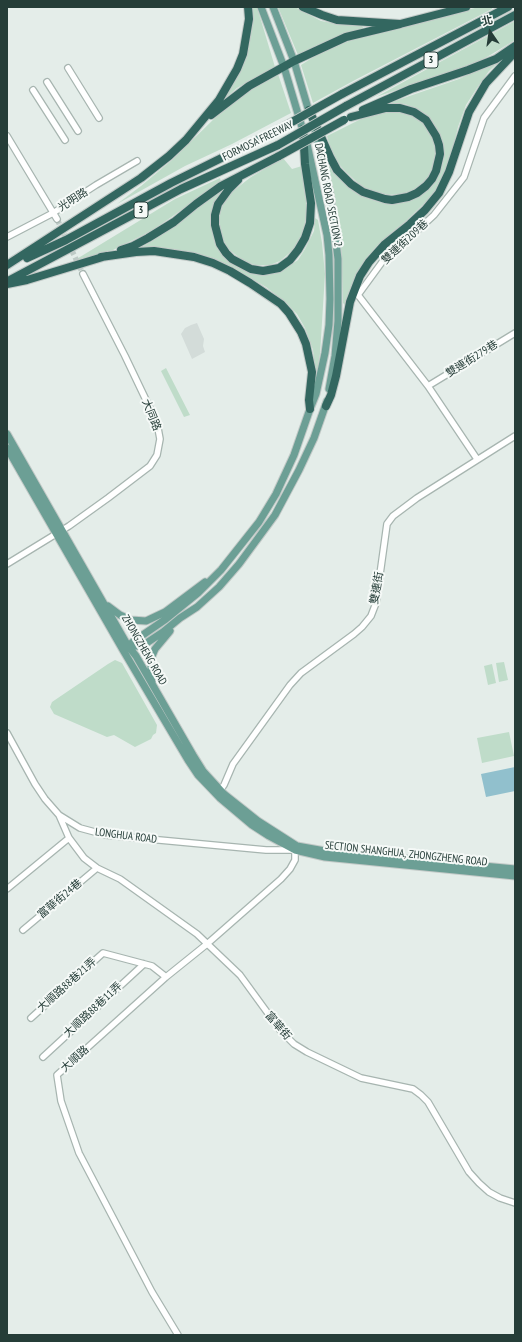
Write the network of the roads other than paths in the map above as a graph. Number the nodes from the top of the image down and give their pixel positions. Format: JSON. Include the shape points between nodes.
{"nodes":[{"id":1,"x":248,"y":7,"type":"edge"},
{"id":2,"x":262,"y":7,"type":"edge"},
{"id":3,"x":273,"y":7,"type":"edge"},
{"id":4,"x":303,"y":7,"type":"edge"},
{"id":5,"x":466,"y":7,"type":"edge"},
{"id":6,"x":508,"y":7,"type":"edge"},
{"id":7,"x":515,"y":14,"type":"edge"},
{"id":8,"x":400,"y":24,"type":"junction"},
{"id":9,"x":515,"y":46,"type":"edge"},
{"id":10,"x":515,"y":52,"type":"edge"},
{"id":11,"x":294,"y":61,"type":"junction"},
{"id":12,"x":284,"y":66,"type":"junction"},
{"id":13,"x":68,"y":68,"type":"dead end"},
{"id":14,"x":515,"y":76,"type":"edge"},
{"id":15,"x":47,"y":82,"type":"dead end"},
{"id":16,"x":33,"y":90,"type":"dead end"},
{"id":17,"x":309,"y":110,"type":"junction"},
{"id":18,"x":100,"y":118,"type":"dead end"},
{"id":19,"x":348,"y":118,"type":"junction"},
{"id":20,"x":195,"y":129,"type":"junction"},
{"id":21,"x":303,"y":129,"type":"junction"},
{"id":22,"x":78,"y":131,"type":"dead end"},
{"id":23,"x":7,"y":136,"type":"edge"},
{"id":24,"x":65,"y":140,"type":"dead end"},
{"id":25,"x":137,"y":161,"type":"dead end"},
{"id":26,"x":245,"y":173,"type":"junction"},
{"id":27,"x":53,"y":213,"type":"junction"},
{"id":28,"x":57,"y":219,"type":"tunnel mouth"},
{"id":29,"x":7,"y":237,"type":"edge"},
{"id":30,"x":101,"y":257,"type":"junction"},
{"id":31,"x":7,"y":266,"type":"edge"},
{"id":32,"x":82,"y":274,"type":"tunnel mouth"},
{"id":33,"x":7,"y":283,"type":"edge"},
{"id":34,"x":515,"y":333,"type":"edge"},
{"id":35,"x":428,"y":386,"type":"junction"},
{"id":36,"x":326,"y":406,"type":"junction"},
{"id":37,"x":310,"y":409,"type":"junction"},
{"id":38,"x":7,"y":434,"type":"edge"},
{"id":39,"x":515,"y":436,"type":"edge"},
{"id":40,"x":7,"y":448,"type":"edge"},
{"id":41,"x":478,"y":459,"type":"junction"},
{"id":42,"x":60,"y":532,"type":"junction"},
{"id":43,"x":7,"y":564,"type":"edge"},
{"id":44,"x":221,"y":570,"type":"junction"},
{"id":45,"x":99,"y":595,"type":"junction"},
{"id":46,"x":197,"y":607,"type":"junction"},
{"id":47,"x":128,"y":646,"type":"junction"},
{"id":48,"x":156,"y":692,"type":"junction"},
{"id":49,"x":7,"y":733,"type":"edge"},
{"id":50,"x":218,"y":792,"type":"junction"},
{"id":51,"x":59,"y":815,"type":"junction"},
{"id":52,"x":69,"y":838,"type":"junction"},
{"id":53,"x":296,"y":848,"type":"junction"},
{"id":54,"x":97,"y":868,"type":"junction"},
{"id":55,"x":515,"y":869,"type":"edge"},
{"id":56,"x":515,"y":876,"type":"edge"},
{"id":57,"x":7,"y":889,"type":"edge"},
{"id":58,"x":24,"y":930,"type":"dead end"},
{"id":59,"x":207,"y":944,"type":"junction"},
{"id":60,"x":144,"y":964,"type":"junction"},
{"id":61,"x":166,"y":977,"type":"junction"},
{"id":62,"x":31,"y":1018,"type":"dead end"},
{"id":63,"x":43,"y":1057,"type":"dead end"},
{"id":64,"x":515,"y":1203,"type":"edge"},
{"id":65,"x":178,"y":1335,"type":"edge"}],
"edges":[{"from":1,"to":20,"type":"highway","via":[[249,19],[243,54],[237,69],[219,100]]},
{"from":2,"to":12,"type":"main road","name":"DACHANG ROAD SECTION 2"},
{"from":3,"to":11,"type":"main road","name":"DACHANG ROAD SECTION 2"},
{"from":4,"to":8,"type":"highway","via":[[337,20]]},
{"from":5,"to":8,"type":"highway"},
{"from":6,"to":31,"type":"highway","name":"FORMOSA FREEWAY","number":"3","bridge":true,"via":[[274,132],[171,182],[66,240]]},
{"from":7,"to":33,"type":"highway","name":"FORMOSA FREEWAY","number":"3","bridge":true,"via":[[278,145],[181,189]]},
{"from":8,"to":11,"type":"highway","via":[[346,37]]},
{"from":9,"to":19,"type":"highway","via":[[496,59],[454,76],[411,89]]},
{"from":10,"to":36,"type":"highway","via":[[486,83],[469,112],[450,172],[439,193],[425,210],[386,244],[360,276],[350,302],[332,395]]},
{"from":11,"to":12,"type":"highway"},
{"from":11,"to":17,"type":"main road","name":"DACHANG ROAD SECTION 2"},
{"from":12,"to":20,"type":"highway","via":[[249,86]]},
{"from":12,"to":21,"type":"main road","name":"DACHANG ROAD SECTION 2"},
{"from":13,"to":18,"type":"street"},
{"from":14,"to":35,"type":"street","name":"雙連街209巷","via":[[484,118],[464,177],[434,215],[385,258],[358,295]]},
{"from":15,"to":22,"type":"street"},
{"from":16,"to":24,"type":"street"},
{"from":17,"to":19,"type":"highway","via":[[337,170],[363,192],[392,200],[408,197],[417,193],[432,179],[440,154],[436,136],[426,120],[414,112],[400,108],[386,108]]},
{"from":17,"to":36,"type":"main road","name":"DACHANG ROAD SECTION 2","via":[[330,194],[338,259],[338,321]]},
{"from":19,"to":26,"type":"highway","bridge":true},
{"from":20,"to":31,"type":"highway","via":[[169,156],[141,178]]},
{"from":21,"to":26,"type":"highway","via":[[311,203],[310,223],[298,250],[279,268],[251,269],[232,259],[220,244],[215,225],[218,204]]},
{"from":21,"to":37,"type":"main road","name":"DACHANG ROAD SECTION 2","via":[[327,235],[329,255],[329,312],[325,353]]},
{"from":23,"to":27,"type":"street"},
{"from":25,"to":27,"type":"street","name":"光明路"},
{"from":26,"to":30,"type":"highway","via":[[221,186],[174,222],[148,238]]},
{"from":27,"to":28,"type":"street"},
{"from":27,"to":29,"type":"street","name":"光明路"},
{"from":30,"to":33,"type":"highway","via":[[27,280]]},
{"from":30,"to":37,"type":"highway","via":[[154,251],[194,257],[230,271],[281,304],[301,332],[306,344],[312,372]]},
{"from":32,"to":42,"type":"street","name":"大同路","via":[[151,410],[160,439],[157,455],[150,466]]},
{"from":34,"to":35,"type":"street","name":"雙連街279巷"},
{"from":35,"to":41,"type":"street","name":"雙連街209巷"},
{"from":36,"to":46,"type":"main road","name":"DACHANG ROAD SECTION 2","via":[[300,470],[275,515],[239,564]]},
{"from":37,"to":44,"type":"main road","name":"DACHANG ROAD SECTION 2","via":[[276,494],[259,522]]},
{"from":38,"to":42,"type":"main road","name":"ZHONGZHENG ROAD"},
{"from":39,"to":41,"type":"street","name":"雙連街"},
{"from":40,"to":42,"type":"main road","name":"ZHONGZHENG ROAD"},
{"from":41,"to":50,"type":"street","name":"雙連街","via":[[393,516],[387,524],[376,603],[371,616],[354,634],[300,673],[232,764]]},
{"from":42,"to":43,"type":"street","name":"大同路"},
{"from":42,"to":45,"type":"main road","name":"ZHONGZHENG ROAD"},
{"from":42,"to":50,"type":"main road","name":"ZHONGZHENG ROAD","via":[[123,650],[188,760],[198,775]]},
{"from":44,"to":45,"type":"main road","via":[[165,612],[146,621],[131,620],[120,615]]},
{"from":44,"to":47,"type":"main road","name":"DACHANG ROAD SECTION 2","via":[[198,593]]},
{"from":45,"to":47,"type":"main road","name":"ZHONGZHENG ROAD"},
{"from":46,"to":47,"type":"main road","name":"DACHANG ROAD SECTION 2","via":[[142,646]]},
{"from":46,"to":48,"type":"main road","via":[[168,633],[155,649],[151,662],[151,678]]},
{"from":47,"to":48,"type":"main road","name":"ZHONGZHENG ROAD"},
{"from":48,"to":50,"type":"main road","name":"ZHONGZHENG ROAD"},
{"from":49,"to":51,"type":"street","name":"LONGHUA ROAD","via":[[35,784]]},
{"from":50,"to":53,"type":"main road","name":"ZHONGZHENG ROAD"},
{"from":51,"to":52,"type":"street","name":"富華街"},
{"from":51,"to":53,"type":"street","name":"LONGHUA ROAD","via":[[80,828],[106,835],[266,850]]},
{"from":52,"to":54,"type":"street","name":"富華街","via":[[84,858]]},
{"from":52,"to":57,"type":"street"},
{"from":53,"to":55,"type":"main road","name":"SECTION SHANGHUA, ZHONGZHENG ROAD"},
{"from":53,"to":56,"type":"main road","name":"SECTION SHANGHUA, ZHONGZHENG ROAD","via":[[324,857]]},
{"from":53,"to":59,"type":"street","name":"大順路","via":[[295,860],[281,879]]},
{"from":54,"to":58,"type":"street","name":"富華街24巷"},
{"from":54,"to":59,"type":"street","name":"富華街","via":[[120,879],[197,934]]},
{"from":59,"to":61,"type":"street","name":"大順路"},
{"from":59,"to":64,"type":"street","name":"富華街","via":[[240,975],[280,1030],[294,1044],[361,1078],[413,1089],[421,1095],[428,1102],[469,1172],[489,1192]]},
{"from":60,"to":61,"type":"street","via":[[152,966]]},
{"from":60,"to":62,"type":"street","name":"大順路88巷21弄","via":[[103,953]]},
{"from":60,"to":63,"type":"street","name":"大順路88巷11弄"},
{"from":61,"to":65,"type":"street","name":"大順路","via":[[57,1075],[61,1101],[78,1153],[152,1292]]}]}
